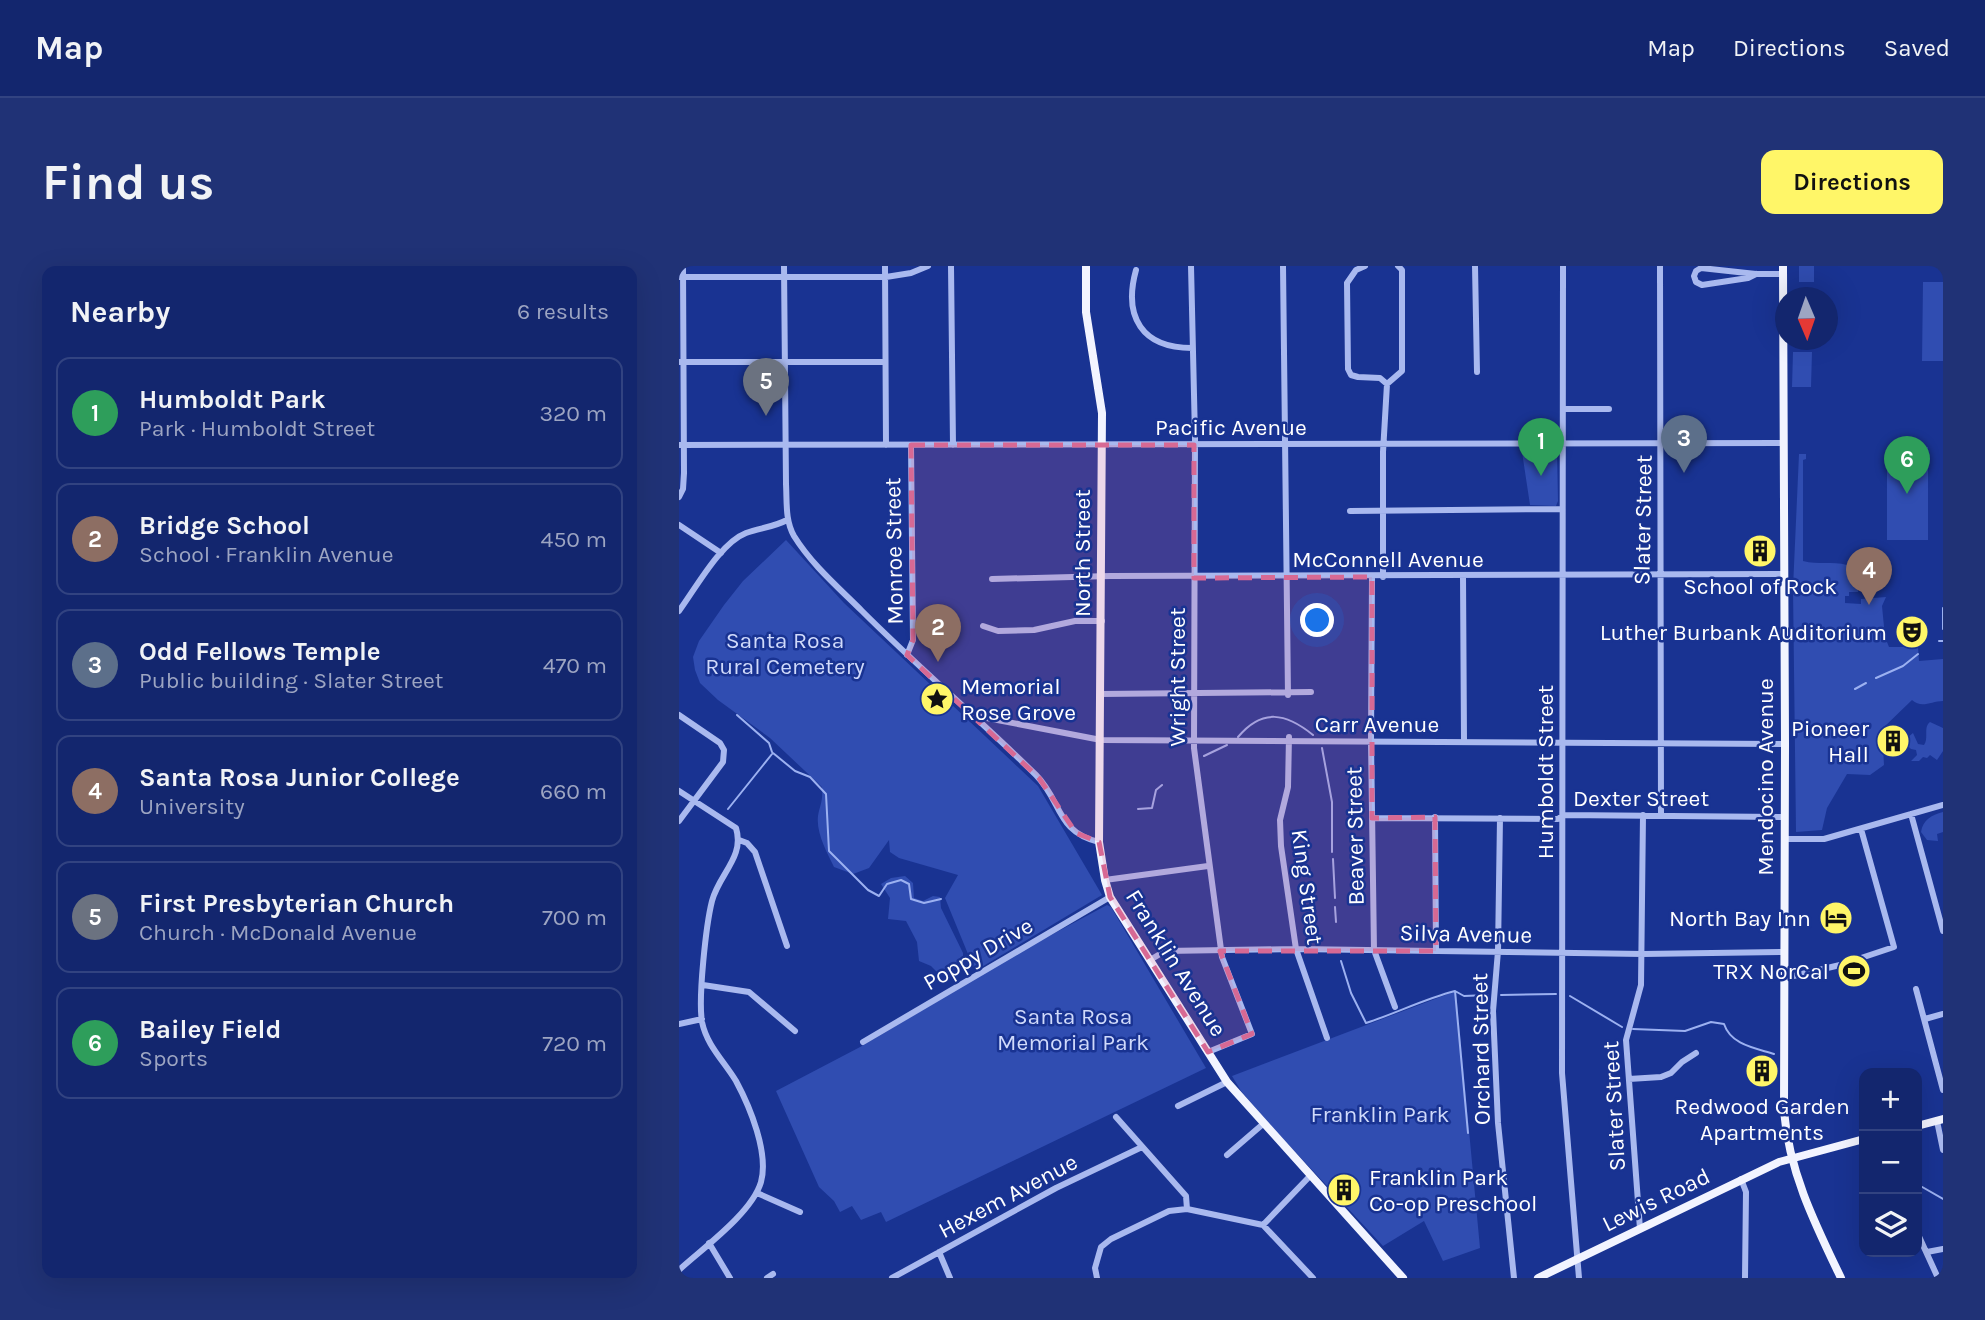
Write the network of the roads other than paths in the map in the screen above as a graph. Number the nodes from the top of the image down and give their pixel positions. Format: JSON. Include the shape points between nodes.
{"nodes":[{"id":1,"x":683,"y":266,"type":"edge"},
{"id":2,"x":784,"y":266,"type":"edge"},
{"id":3,"x":885,"y":266,"type":"edge"},
{"id":4,"x":928,"y":266,"type":"edge"},
{"id":5,"x":951,"y":266,"type":"edge"},
{"id":6,"x":1086,"y":266,"type":"edge"},
{"id":7,"x":1191,"y":266,"type":"edge"},
{"id":8,"x":1283,"y":266,"type":"edge"},
{"id":9,"x":1365,"y":266,"type":"edge"},
{"id":10,"x":1398,"y":266,"type":"edge"},
{"id":11,"x":1475,"y":266,"type":"edge"},
{"id":12,"x":1563,"y":266,"type":"edge"},
{"id":13,"x":1660,"y":266,"type":"edge"},
{"id":14,"x":1136,"y":270,"type":"dead end"},
{"id":15,"x":1783,"y":270,"type":"edge"},
{"id":16,"x":1756,"y":274,"type":"junction"},
{"id":17,"x":681,"y":277,"type":"edge"},
{"id":18,"x":785,"y":277,"type":"junction"},
{"id":19,"x":886,"y":277,"type":"junction"},
{"id":20,"x":1192,"y":348,"type":"junction"},
{"id":21,"x":682,"y":362,"type":"edge"},
{"id":22,"x":786,"y":362,"type":"junction"},
{"id":23,"x":885,"y":362,"type":"junction"},
{"id":24,"x":1477,"y":372,"type":"dead end"},
{"id":25,"x":1387,"y":384,"type":"junction"},
{"id":26,"x":1563,"y":409,"type":"junction"},
{"id":27,"x":1609,"y":409,"type":"dead end"},
{"id":28,"x":1782,"y":443,"type":"junction"},
{"id":29,"x":1384,"y":444,"type":"junction"},
{"id":30,"x":1662,"y":444,"type":"junction"},
{"id":31,"x":682,"y":445,"type":"edge"},
{"id":32,"x":886,"y":445,"type":"junction"},
{"id":33,"x":911,"y":445,"type":"junction"},
{"id":34,"x":953,"y":445,"type":"junction"},
{"id":35,"x":1194,"y":445,"type":"junction"},
{"id":36,"x":1286,"y":445,"type":"junction"},
{"id":37,"x":1563,"y":445,"type":"junction"},
{"id":38,"x":786,"y":446,"type":"junction"},
{"id":39,"x":1102,"y":446,"type":"junction"},
{"id":40,"x":679,"y":497,"type":"edge"},
{"id":41,"x":1562,"y":509,"type":"junction"},
{"id":42,"x":1383,"y":510,"type":"junction"},
{"id":43,"x":1350,"y":511,"type":"dead end"},
{"id":44,"x":787,"y":520,"type":"junction"},
{"id":45,"x":679,"y":525,"type":"edge"},
{"id":46,"x":721,"y":553,"type":"junction"},
{"id":47,"x":1784,"y":574,"type":"junction"},
{"id":48,"x":1660,"y":575,"type":"junction"},
{"id":49,"x":1463,"y":576,"type":"junction"},
{"id":50,"x":1563,"y":576,"type":"junction"},
{"id":51,"x":1101,"y":577,"type":"junction"},
{"id":52,"x":1287,"y":577,"type":"junction"},
{"id":53,"x":1372,"y":577,"type":"junction"},
{"id":54,"x":1383,"y":577,"type":"junction"},
{"id":55,"x":1195,"y":578,"type":"junction"},
{"id":56,"x":992,"y":579,"type":"dead end"},
{"id":57,"x":679,"y":611,"type":"edge"},
{"id":58,"x":1102,"y":621,"type":"junction"},
{"id":59,"x":983,"y":626,"type":"dead end"},
{"id":60,"x":907,"y":655,"type":"junction"},
{"id":61,"x":1311,"y":692,"type":"dead end"},
{"id":62,"x":1195,"y":693,"type":"junction"},
{"id":63,"x":1101,"y":694,"type":"junction"},
{"id":64,"x":1288,"y":694,"type":"junction"},
{"id":65,"x":679,"y":715,"type":"edge"},
{"id":66,"x":971,"y":715,"type":"junction"},
{"id":67,"x":1101,"y":740,"type":"junction"},
{"id":68,"x":1289,"y":740,"type":"junction"},
{"id":69,"x":1371,"y":741,"type":"junction"},
{"id":70,"x":1464,"y":741,"type":"junction"},
{"id":71,"x":1193,"y":742,"type":"junction"},
{"id":72,"x":1661,"y":743,"type":"junction"},
{"id":73,"x":1563,"y":744,"type":"junction"},
{"id":74,"x":1785,"y":744,"type":"junction"},
{"id":75,"x":679,"y":791,"type":"edge"},
{"id":76,"x":694,"y":801,"type":"junction"},
{"id":77,"x":1943,"y":806,"type":"edge"},
{"id":78,"x":1911,"y":814,"type":"junction"},
{"id":79,"x":1563,"y":815,"type":"junction"},
{"id":80,"x":1643,"y":815,"type":"junction"},
{"id":81,"x":1661,"y":816,"type":"junction"},
{"id":82,"x":1434,"y":817,"type":"junction"},
{"id":83,"x":1785,"y":817,"type":"junction"},
{"id":84,"x":1372,"y":818,"type":"junction"},
{"id":85,"x":1500,"y":818,"type":"junction"},
{"id":86,"x":679,"y":821,"type":"edge"},
{"id":87,"x":1861,"y":828,"type":"junction"},
{"id":88,"x":1785,"y":839,"type":"junction"},
{"id":89,"x":739,"y":840,"type":"junction"},
{"id":90,"x":1099,"y":842,"type":"junction"},
{"id":91,"x":1208,"y":866,"type":"junction"},
{"id":92,"x":1105,"y":880,"type":"junction"},
{"id":93,"x":1110,"y":897,"type":"junction"},
{"id":94,"x":1943,"y":930,"type":"edge"},
{"id":95,"x":787,"y":946,"type":"dead end"},
{"id":96,"x":1297,"y":949,"type":"junction"},
{"id":97,"x":1374,"y":950,"type":"junction"},
{"id":98,"x":1221,"y":951,"type":"junction"},
{"id":99,"x":1436,"y":951,"type":"junction"},
{"id":100,"x":1498,"y":951,"type":"junction"},
{"id":101,"x":1562,"y":952,"type":"junction"},
{"id":102,"x":1783,"y":952,"type":"junction"},
{"id":103,"x":1643,"y":954,"type":"junction"},
{"id":104,"x":1150,"y":960,"type":"junction"},
{"id":105,"x":1785,"y":978,"type":"junction"},
{"id":106,"x":703,"y":985,"type":"junction"},
{"id":107,"x":1916,"y":989,"type":"dead end"},
{"id":108,"x":1395,"y":1007,"type":"dead end"},
{"id":109,"x":1943,"y":1014,"type":"edge"},
{"id":110,"x":702,"y":1019,"type":"junction"},
{"id":111,"x":1925,"y":1019,"type":"junction"},
{"id":112,"x":679,"y":1024,"type":"edge"},
{"id":113,"x":795,"y":1031,"type":"dead end"},
{"id":114,"x":1327,"y":1038,"type":"dead end"},
{"id":115,"x":863,"y":1042,"type":"dead end"},
{"id":116,"x":1208,"y":1052,"type":"junction"},
{"id":117,"x":1696,"y":1053,"type":"dead end"},
{"id":118,"x":1629,"y":1079,"type":"junction"},
{"id":119,"x":1227,"y":1082,"type":"junction"},
{"id":120,"x":1943,"y":1090,"type":"edge"},
{"id":121,"x":1178,"y":1106,"type":"dead end"},
{"id":122,"x":1116,"y":1117,"type":"dead end"},
{"id":123,"x":1940,"y":1120,"type":"edge"},
{"id":124,"x":1263,"y":1124,"type":"junction"},
{"id":125,"x":1922,"y":1125,"type":"edge"},
{"id":126,"x":1859,"y":1140,"type":"edge"},
{"id":127,"x":1142,"y":1147,"type":"junction"},
{"id":128,"x":1943,"y":1150,"type":"edge"},
{"id":129,"x":1227,"y":1155,"type":"dead end"},
{"id":130,"x":1790,"y":1158,"type":"junction"},
{"id":131,"x":1310,"y":1175,"type":"junction"},
{"id":132,"x":1741,"y":1179,"type":"junction"},
{"id":133,"x":757,"y":1193,"type":"junction"},
{"id":134,"x":1187,"y":1209,"type":"junction"},
{"id":135,"x":800,"y":1212,"type":"dead end"},
{"id":136,"x":1263,"y":1224,"type":"junction"},
{"id":137,"x":1640,"y":1229,"type":"junction"},
{"id":138,"x":1922,"y":1242,"type":"edge"},
{"id":139,"x":709,"y":1243,"type":"junction"},
{"id":140,"x":1943,"y":1249,"type":"edge"},
{"id":141,"x":939,"y":1252,"type":"junction"},
{"id":142,"x":1927,"y":1252,"type":"junction"},
{"id":143,"x":679,"y":1256,"type":"edge"},
{"id":144,"x":1578,"y":1260,"type":"junction"},
{"id":145,"x":686,"y":1264,"type":"junction"},
{"id":146,"x":679,"y":1270,"type":"edge"},
{"id":147,"x":730,"y":1278,"type":"edge"},
{"id":148,"x":892,"y":1278,"type":"edge"},
{"id":149,"x":950,"y":1278,"type":"edge"},
{"id":150,"x":1097,"y":1278,"type":"edge"},
{"id":151,"x":1313,"y":1278,"type":"edge"},
{"id":152,"x":1403,"y":1278,"type":"edge"},
{"id":153,"x":1514,"y":1278,"type":"edge"},
{"id":154,"x":1538,"y":1278,"type":"edge"},
{"id":155,"x":1579,"y":1278,"type":"edge"},
{"id":156,"x":1745,"y":1278,"type":"edge"},
{"id":157,"x":1841,"y":1278,"type":"edge"},
{"id":158,"x":1938,"y":1278,"type":"edge"}],
"edges":[{"from":1,"to":17,"type":"street"},
{"from":2,"to":18,"type":"street"},
{"from":3,"to":19,"type":"street","name":"Monroe Street"},
{"from":4,"to":19,"type":"street"},
{"from":5,"to":34,"type":"street"},
{"from":6,"to":39,"type":"main road","name":"North Street","via":[[1086,312]]},
{"from":7,"to":20,"type":"street","name":"Wright Street"},
{"from":8,"to":36,"type":"street"},
{"from":9,"to":25,"type":"street","via":[[1347,283],[1348,369],[1351,375],[1380,378]]},
{"from":10,"to":25,"type":"street","via":[[1402,271],[1402,371]]},
{"from":11,"to":24,"type":"street"},
{"from":12,"to":26,"type":"street","name":"Humboldt Street"},
{"from":13,"to":30,"type":"street","name":"Slater Street"},
{"from":14,"to":20,"type":"street","via":[[1132,301],[1139,327],[1163,345]]},
{"from":15,"to":16,"type":"street"},
{"from":15,"to":28,"type":"main road","name":"Mendocino Avenue"},
{"from":16,"to":16,"type":"street","via":[[1701,268],[1694,276],[1702,285]]},
{"from":17,"to":18,"type":"street"},
{"from":17,"to":21,"type":"street"},
{"from":18,"to":19,"type":"street"},
{"from":18,"to":22,"type":"street"},
{"from":19,"to":23,"type":"street","name":"Monroe Street"},
{"from":20,"to":35,"type":"street","name":"Wright Street"},
{"from":21,"to":22,"type":"street"},
{"from":21,"to":31,"type":"street"},
{"from":22,"to":23,"type":"street"},
{"from":22,"to":38,"type":"street"},
{"from":23,"to":32,"type":"street","name":"Monroe Street"},
{"from":25,"to":29,"type":"street"},
{"from":26,"to":27,"type":"street"},
{"from":26,"to":37,"type":"street","name":"Humboldt Street"},
{"from":28,"to":30,"type":"street","name":"Pacific Avenue"},
{"from":28,"to":47,"type":"main road","name":"Mendocino Avenue"},
{"from":29,"to":36,"type":"street","name":"Pacific Avenue"},
{"from":29,"to":37,"type":"street","name":"Pacific Avenue"},
{"from":29,"to":42,"type":"street"},
{"from":30,"to":37,"type":"street","name":"Pacific Avenue"},
{"from":30,"to":48,"type":"street","name":"Slater Street"},
{"from":31,"to":38,"type":"street","name":"Pacific Avenue"},
{"from":31,"to":40,"type":"street","via":[[683,489]]},
{"from":32,"to":33,"type":"street","name":"Pacific Avenue"},
{"from":32,"to":38,"type":"street","name":"Pacific Avenue"},
{"from":33,"to":34,"type":"street","name":"Pacific Avenue"},
{"from":33,"to":60,"type":"street","name":"Monroe Street","via":[[912,640]]},
{"from":34,"to":39,"type":"street","name":"Pacific Avenue"},
{"from":35,"to":36,"type":"street","name":"Pacific Avenue"},
{"from":35,"to":39,"type":"street","name":"Pacific Avenue"},
{"from":35,"to":55,"type":"street","name":"Wright Street"},
{"from":36,"to":52,"type":"street"},
{"from":37,"to":41,"type":"street","name":"Humboldt Street"},
{"from":38,"to":44,"type":"street"},
{"from":39,"to":51,"type":"main road","name":"North Street"},
{"from":41,"to":42,"type":"street"},
{"from":41,"to":50,"type":"street","name":"Humboldt Street"},
{"from":42,"to":43,"type":"street"},
{"from":42,"to":54,"type":"street"},
{"from":44,"to":46,"type":"street","via":[[747,533]]},
{"from":44,"to":60,"type":"street","via":[[809,556]]},
{"from":45,"to":46,"type":"street"},
{"from":46,"to":57,"type":"street"},
{"from":47,"to":48,"type":"street","name":"McConnell Avenue"},
{"from":47,"to":74,"type":"main road","name":"Mendocino Avenue"},
{"from":48,"to":50,"type":"street","name":"McConnell Avenue"},
{"from":48,"to":72,"type":"street","name":"Slater Street"},
{"from":49,"to":50,"type":"street","name":"McConnell Avenue"},
{"from":49,"to":54,"type":"street","name":"McConnell Avenue"},
{"from":49,"to":70,"type":"street"},
{"from":50,"to":73,"type":"street","name":"Humboldt Street"},
{"from":51,"to":55,"type":"street","name":"McConnell Avenue"},
{"from":51,"to":56,"type":"street","name":"McConnell Avenue"},
{"from":51,"to":58,"type":"main road","name":"North Street"},
{"from":52,"to":53,"type":"street","name":"McConnell Avenue"},
{"from":52,"to":55,"type":"street","name":"McConnell Avenue"},
{"from":52,"to":64,"type":"street"},
{"from":53,"to":54,"type":"street","name":"McConnell Avenue"},
{"from":53,"to":69,"type":"street","name":"Beaver Street"},
{"from":55,"to":62,"type":"street","name":"Wright Street"},
{"from":58,"to":59,"type":"street","via":[[1075,621],[1034,630],[998,631]]},
{"from":58,"to":63,"type":"main road","name":"North Street"},
{"from":60,"to":66,"type":"street"},
{"from":61,"to":64,"type":"street"},
{"from":62,"to":63,"type":"street"},
{"from":62,"to":64,"type":"street"},
{"from":62,"to":71,"type":"street","name":"Wright Street"},
{"from":63,"to":67,"type":"main road","name":"North Street"},
{"from":65,"to":76,"type":"street","via":[[724,750],[723,762]]},
{"from":66,"to":67,"type":"street","name":"Carr Avenue"},
{"from":66,"to":90,"type":"street","via":[[1039,778],[1076,833]]},
{"from":67,"to":71,"type":"street","name":"Carr Avenue"},
{"from":67,"to":90,"type":"main road","name":"North Street"},
{"from":68,"to":69,"type":"street","name":"Carr Avenue"},
{"from":68,"to":71,"type":"street","name":"Carr Avenue"},
{"from":68,"to":96,"type":"street","name":"King Street","via":[[1288,788],[1280,820]]},
{"from":69,"to":70,"type":"street","name":"Carr Avenue"},
{"from":69,"to":84,"type":"street","name":"Beaver Street"},
{"from":70,"to":73,"type":"street","name":"Carr Avenue"},
{"from":71,"to":91,"type":"street","name":"Wright Street"},
{"from":72,"to":73,"type":"street","name":"Carr Avenue"},
{"from":72,"to":74,"type":"street","name":"Carr Avenue"},
{"from":72,"to":81,"type":"street","name":"Slater Street"},
{"from":73,"to":79,"type":"street","name":"Humboldt Street"},
{"from":74,"to":83,"type":"main road","name":"Mendocino Avenue"},
{"from":75,"to":76,"type":"street"},
{"from":76,"to":86,"type":"street"},
{"from":76,"to":89,"type":"street","via":[[736,828]]},
{"from":77,"to":78,"type":"street"},
{"from":78,"to":87,"type":"street"},
{"from":78,"to":94,"type":"street"},
{"from":79,"to":80,"type":"street","name":"Dexter Street"},
{"from":79,"to":85,"type":"street","name":"Dexter Street"},
{"from":79,"to":101,"type":"street","name":"Humboldt Street"},
{"from":80,"to":81,"type":"street","name":"Dexter Street"},
{"from":80,"to":103,"type":"street","name":"Slater Street"},
{"from":81,"to":83,"type":"street","name":"Dexter Street"},
{"from":82,"to":84,"type":"street","name":"Dexter Street"},
{"from":82,"to":85,"type":"street","name":"Dexter Street"},
{"from":82,"to":99,"type":"street"},
{"from":83,"to":88,"type":"main road","name":"Mendocino Avenue"},
{"from":84,"to":97,"type":"street","name":"Beaver Street"},
{"from":85,"to":100,"type":"street","name":"Orchard Street"},
{"from":87,"to":88,"type":"street","via":[[1824,839]]},
{"from":87,"to":105,"type":"street","via":[[1893,947]]},
{"from":88,"to":102,"type":"main road","name":"Mendocino Avenue"},
{"from":89,"to":95,"type":"street","via":[[755,852]]},
{"from":89,"to":106,"type":"street","via":[[709,914]]},
{"from":90,"to":92,"type":"main road","name":"Franklin Avenue"},
{"from":91,"to":92,"type":"street"},
{"from":91,"to":98,"type":"street","name":"Wright Street"},
{"from":92,"to":93,"type":"main road","name":"Franklin Avenue"},
{"from":93,"to":104,"type":"main road","name":"Franklin Avenue"},
{"from":93,"to":115,"type":"street","name":"Poppy Drive"},
{"from":96,"to":97,"type":"street","name":"Silva Avenue"},
{"from":96,"to":98,"type":"street","name":"Silva Avenue"},
{"from":96,"to":114,"type":"street","name":"King Street"},
{"from":97,"to":99,"type":"street","name":"Silva Avenue"},
{"from":97,"to":108,"type":"street","name":"Beaver Street"},
{"from":98,"to":104,"type":"street","name":"Silva Avenue","via":[[1165,951]]},
{"from":98,"to":116,"type":"street","name":"Wright Street","via":[[1252,1034]]},
{"from":99,"to":100,"type":"street","name":"Silva Avenue"},
{"from":100,"to":101,"type":"street","name":"Silva Avenue"},
{"from":100,"to":153,"type":"street","name":"Orchard Street","via":[[1493,1011],[1497,1109]]},
{"from":101,"to":103,"type":"street","name":"Silva Avenue"},
{"from":101,"to":144,"type":"street","name":"Humboldt Street","via":[[1562,1073]]},
{"from":102,"to":103,"type":"street","name":"Silva Avenue"},
{"from":102,"to":105,"type":"main road","name":"Mendocino Avenue"},
{"from":103,"to":118,"type":"street","name":"Slater Street","via":[[1640,993],[1627,1033]]},
{"from":104,"to":116,"type":"main road","name":"Franklin Avenue"},
{"from":105,"to":130,"type":"main road","name":"Mendocino Avenue","via":[[1784,1111]]},
{"from":106,"to":110,"type":"street"},
{"from":106,"to":113,"type":"street","via":[[749,992]]},
{"from":107,"to":111,"type":"street"},
{"from":109,"to":111,"type":"street"},
{"from":110,"to":112,"type":"street"},
{"from":110,"to":133,"type":"street","via":[[707,1041],[736,1082],[762,1144],[764,1161]]},
{"from":111,"to":120,"type":"street"},
{"from":116,"to":119,"type":"main road","name":"Franklin Avenue"},
{"from":117,"to":118,"type":"street","via":[[1661,1077]]},
{"from":118,"to":137,"type":"street","name":"Slater Street"},
{"from":119,"to":121,"type":"street"},
{"from":119,"to":124,"type":"main road","name":"Franklin Avenue"},
{"from":122,"to":127,"type":"street"},
{"from":123,"to":125,"type":"main road"},
{"from":123,"to":128,"type":"street"},
{"from":124,"to":129,"type":"street"},
{"from":124,"to":131,"type":"main road","name":"Franklin Avenue"},
{"from":126,"to":130,"type":"main road","name":"Lewis Road"},
{"from":127,"to":134,"type":"street","via":[[1186,1196]]},
{"from":127,"to":141,"type":"street","name":"Hexem Avenue"},
{"from":130,"to":132,"type":"main road","name":"Lewis Road"},
{"from":130,"to":157,"type":"main road","name":"Mendocino Avenue"},
{"from":131,"to":136,"type":"street"},
{"from":131,"to":152,"type":"main road","name":"Franklin Avenue"},
{"from":132,"to":137,"type":"main road","name":"Lewis Road"},
{"from":132,"to":156,"type":"street","via":[[1746,1192]]},
{"from":133,"to":135,"type":"street"},
{"from":133,"to":139,"type":"street","via":[[744,1212]]},
{"from":134,"to":136,"type":"street"},
{"from":134,"to":150,"type":"street","via":[[1169,1212],[1111,1239],[1101,1247]]},
{"from":136,"to":151,"type":"street"},
{"from":137,"to":144,"type":"main road","name":"Lewis Road"},
{"from":138,"to":142,"type":"street"},
{"from":139,"to":145,"type":"street"},
{"from":139,"to":147,"type":"street"},
{"from":140,"to":142,"type":"street"},
{"from":141,"to":148,"type":"street","name":"Hexem Avenue"},
{"from":141,"to":149,"type":"street"},
{"from":142,"to":158,"type":"street"},
{"from":143,"to":145,"type":"street"},
{"from":144,"to":154,"type":"main road","name":"Lewis Road"},
{"from":144,"to":155,"type":"street","name":"Humboldt Street"},
{"from":145,"to":146,"type":"street"}]}
